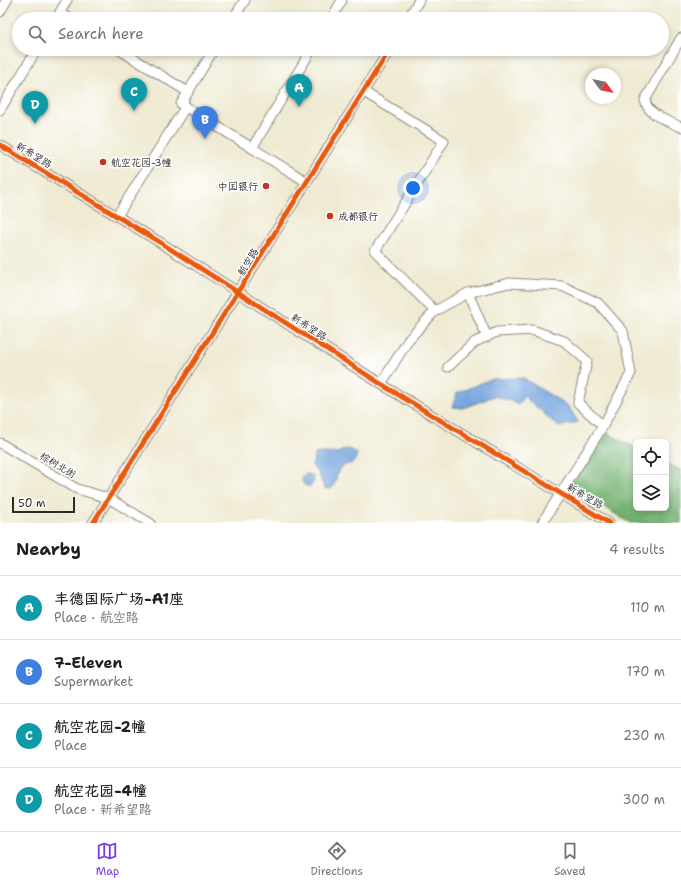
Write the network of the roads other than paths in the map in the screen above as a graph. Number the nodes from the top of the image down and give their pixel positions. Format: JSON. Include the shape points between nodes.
{"nodes":[{"id":1,"x":7,"y":0,"type":"edge"},
{"id":2,"x":67,"y":0,"type":"edge"},
{"id":3,"x":245,"y":0,"type":"edge"},
{"id":4,"x":342,"y":0,"type":"edge"},
{"id":5,"x":419,"y":0,"type":"edge"},
{"id":6,"x":0,"y":12,"type":"edge"},
{"id":7,"x":60,"y":12,"type":"edge"},
{"id":8,"x":237,"y":12,"type":"edge"},
{"id":9,"x":335,"y":12,"type":"edge"},
{"id":10,"x":412,"y":12,"type":"edge"},
{"id":11,"x":681,"y":38,"type":"edge"},
{"id":12,"x":33,"y":56,"type":"edge"},
{"id":13,"x":129,"y":56,"type":"edge"},
{"id":14,"x":210,"y":56,"type":"edge"},
{"id":15,"x":308,"y":56,"type":"edge"},
{"id":16,"x":386,"y":56,"type":"edge"},
{"id":17,"x":188,"y":92,"type":"junction"},
{"id":18,"x":364,"y":92,"type":"junction"},
{"id":19,"x":186,"y":106,"type":"junction"},
{"id":20,"x":0,"y":110,"type":"edge"},
{"id":21,"x":681,"y":128,"type":"edge"},
{"id":22,"x":0,"y":145,"type":"edge"},
{"id":23,"x":252,"y":148,"type":"junction"},
{"id":24,"x":307,"y":182,"type":"junction"},
{"id":25,"x":117,"y":216,"type":"junction"},
{"id":26,"x":239,"y":292,"type":"junction"},
{"id":27,"x":468,"y":293,"type":"junction"},
{"id":28,"x":435,"y":311,"type":"junction"},
{"id":29,"x":487,"y":337,"type":"junction"},
{"id":30,"x":448,"y":367,"type":"dead end"},
{"id":31,"x":381,"y":384,"type":"junction"},
{"id":32,"x":603,"y":426,"type":"junction"},
{"id":33,"x":0,"y":443,"type":"edge"},
{"id":34,"x":560,"y":494,"type":"junction"},
{"id":35,"x":108,"y":498,"type":"junction"},
{"id":36,"x":93,"y":523,"type":"edge"},
{"id":37,"x":150,"y":523,"type":"edge"},
{"id":38,"x":542,"y":523,"type":"edge"},
{"id":39,"x":609,"y":523,"type":"edge"}],
"edges":[{"from":1,"to":6,"type":"street"},
{"from":2,"to":7,"type":"street"},
{"from":3,"to":8,"type":"street"},
{"from":4,"to":9,"type":"street"},
{"from":5,"to":10,"type":"street"},
{"from":11,"to":21,"type":"street","via":[[645,100],[650,111]]},
{"from":12,"to":20,"type":"street"},
{"from":13,"to":17,"type":"street"},
{"from":14,"to":17,"type":"street"},
{"from":15,"to":23,"type":"street"},
{"from":16,"to":18,"type":"street","name":"航空路"},
{"from":17,"to":19,"type":"street","via":[[181,104]]},
{"from":18,"to":24,"type":"street","name":"航空路"},
{"from":18,"to":28,"type":"street","via":[[444,141],[375,251]]},
{"from":19,"to":23,"type":"street"},
{"from":19,"to":25,"type":"street"},
{"from":22,"to":25,"type":"street","name":"新希望路"},
{"from":23,"to":24,"type":"street"},
{"from":24,"to":26,"type":"street","name":"航空路"},
{"from":25,"to":26,"type":"street","name":"新希望路"},
{"from":26,"to":31,"type":"street","name":"新希望路"},
{"from":26,"to":35,"type":"street","name":"航空路"},
{"from":27,"to":28,"type":"street"},
{"from":27,"to":29,"type":"street"},
{"from":27,"to":32,"type":"street","via":[[509,282],[562,286],[598,303],[623,331],[631,373]]},
{"from":28,"to":31,"type":"street","via":[[409,339]]},
{"from":29,"to":30,"type":"street","via":[[475,342]]},
{"from":29,"to":32,"type":"street","via":[[497,332],[532,330],[564,341],[587,361],[578,403]]},
{"from":31,"to":34,"type":"street","name":"新希望路"},
{"from":32,"to":34,"type":"street"},
{"from":33,"to":35,"type":"street","name":"棕树北街","via":[[76,489]]},
{"from":34,"to":38,"type":"street"},
{"from":34,"to":39,"type":"street","name":"新希望路"},
{"from":35,"to":36,"type":"street","name":"航空路"},
{"from":35,"to":37,"type":"street","name":"棕树北街"}]}
